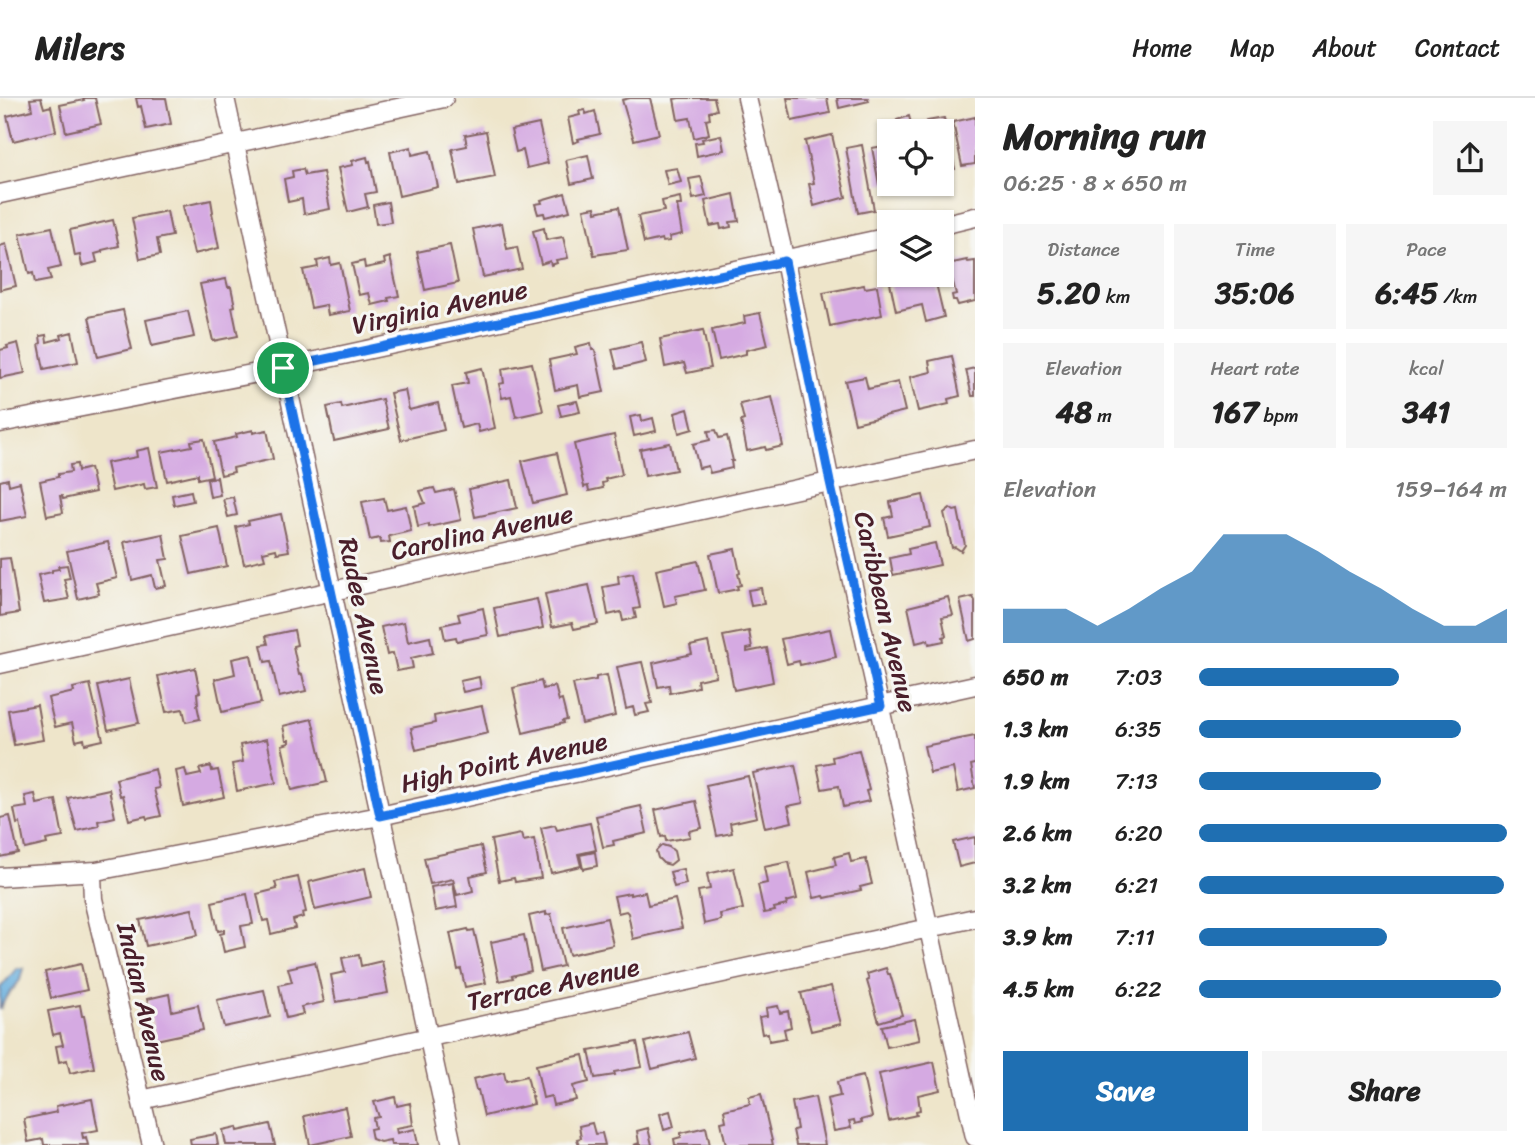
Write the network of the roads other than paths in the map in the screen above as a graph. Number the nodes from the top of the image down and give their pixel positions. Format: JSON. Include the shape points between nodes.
{"nodes":[{"id":1,"x":225,"y":98,"type":"edge"},
{"id":2,"x":444,"y":98,"type":"edge"},
{"id":3,"x":747,"y":98,"type":"edge"},
{"id":4,"x":234,"y":144,"type":"junction"},
{"id":5,"x":0,"y":194,"type":"edge"},
{"id":6,"x":975,"y":217,"type":"edge"},
{"id":7,"x":954,"y":222,"type":"edge"},
{"id":8,"x":877,"y":240,"type":"edge"},
{"id":9,"x":785,"y":261,"type":"junction"},
{"id":10,"x":283,"y":368,"type":"junction"},
{"id":11,"x":0,"y":423,"type":"edge"},
{"id":12,"x":975,"y":450,"type":"edge"},
{"id":13,"x":830,"y":482,"type":"junction"},
{"id":14,"x":332,"y":592,"type":"junction"},
{"id":15,"x":0,"y":664,"type":"edge"},
{"id":16,"x":975,"y":685,"type":"edge"},
{"id":17,"x":881,"y":706,"type":"junction"},
{"id":18,"x":380,"y":816,"type":"junction"},
{"id":19,"x":96,"y":872,"type":"junction"},
{"id":20,"x":0,"y":877,"type":"edge"},
{"id":21,"x":975,"y":918,"type":"edge"},
{"id":22,"x":930,"y":929,"type":"junction"},
{"id":23,"x":429,"y":1038,"type":"junction"},
{"id":24,"x":141,"y":1100,"type":"junction"},
{"id":25,"x":975,"y":1137,"type":"edge"},
{"id":26,"x":152,"y":1145,"type":"edge"},
{"id":27,"x":452,"y":1145,"type":"edge"}],
"edges":[{"from":1,"to":4,"type":"street","name":"Rudee Avenue"},
{"from":2,"to":4,"type":"street"},
{"from":3,"to":9,"type":"street","name":"Caribbean Avenue"},
{"from":4,"to":5,"type":"street"},
{"from":4,"to":10,"type":"street","name":"Rudee Avenue"},
{"from":6,"to":7,"type":"street"},
{"from":8,"to":9,"type":"street","name":"Virginia Avenue"},
{"from":9,"to":10,"type":"street","name":"Virginia Avenue"},
{"from":9,"to":13,"type":"street","name":"Caribbean Avenue"},
{"from":10,"to":11,"type":"street","name":"Virginia Avenue"},
{"from":10,"to":14,"type":"street","name":"Rudee Avenue"},
{"from":12,"to":13,"type":"street","name":"Carolina Avenue"},
{"from":13,"to":14,"type":"street","name":"Carolina Avenue"},
{"from":13,"to":17,"type":"street","name":"Caribbean Avenue"},
{"from":14,"to":15,"type":"street","name":"Carolina Avenue"},
{"from":14,"to":18,"type":"street","name":"Rudee Avenue"},
{"from":16,"to":17,"type":"street","name":"High Point Avenue"},
{"from":17,"to":18,"type":"street","name":"High Point Avenue"},
{"from":17,"to":22,"type":"street","name":"Caribbean Avenue"},
{"from":18,"to":19,"type":"street","name":"High Point Avenue"},
{"from":18,"to":23,"type":"street","name":"Rudee Avenue"},
{"from":19,"to":20,"type":"street","name":"High Point Avenue"},
{"from":19,"to":24,"type":"street","name":"Indian Avenue","via":[[92,875],[93,899]]},
{"from":21,"to":22,"type":"street","name":"Terrace Avenue"},
{"from":22,"to":23,"type":"street","name":"Terrace Avenue"},
{"from":22,"to":25,"type":"street","name":"Caribbean Avenue"},
{"from":23,"to":24,"type":"street","name":"Terrace Avenue"},
{"from":23,"to":27,"type":"street","name":"Rudee Avenue"},
{"from":24,"to":26,"type":"street","name":"Indian Avenue"}]}
